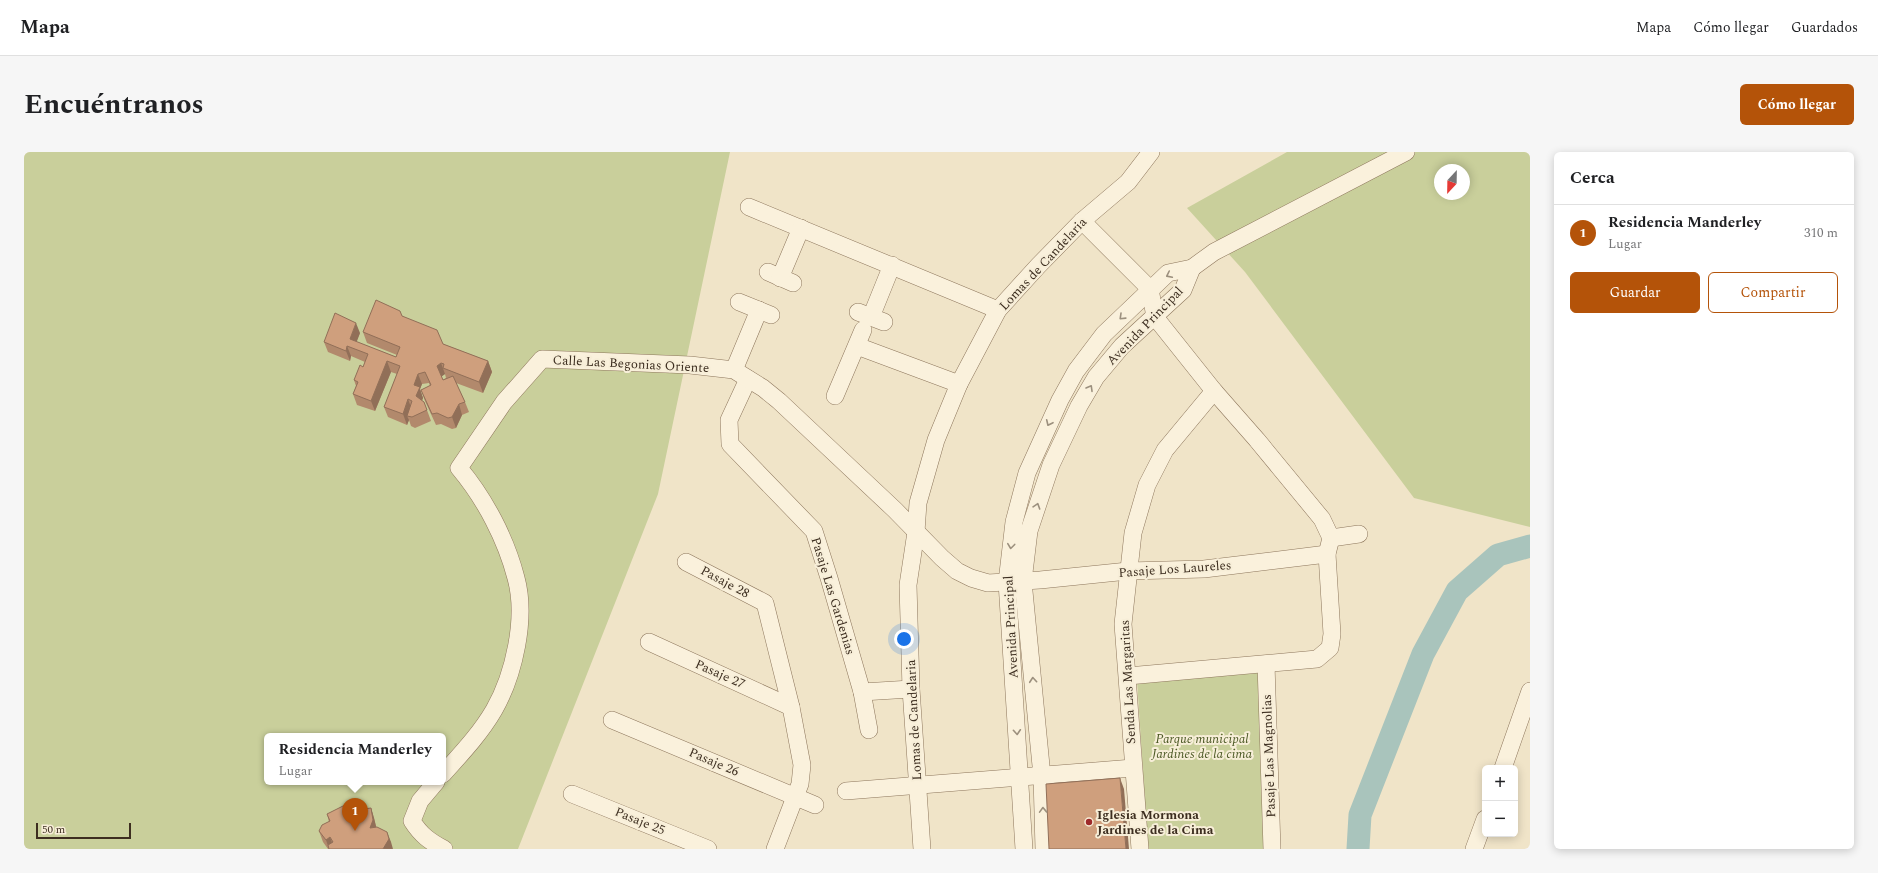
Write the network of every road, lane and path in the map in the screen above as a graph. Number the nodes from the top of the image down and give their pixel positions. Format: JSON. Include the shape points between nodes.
{"nodes":[{"id":1,"x":1151,"y":152,"type":"edge"},
{"id":2,"x":1406,"y":152,"type":"edge"},
{"id":3,"x":749,"y":207,"type":"dead end"},
{"id":4,"x":1082,"y":222,"type":"junction"},
{"id":5,"x":800,"y":228,"type":"junction"},
{"id":6,"x":892,"y":265,"type":"junction"},
{"id":7,"x":1192,"y":268,"type":"junction"},
{"id":8,"x":780,"y":278,"type":"dead end"},
{"id":9,"x":1150,"y":289,"type":"junction"},
{"id":10,"x":739,"y":302,"type":"dead end"},
{"id":11,"x":998,"y":310,"type":"junction"},
{"id":12,"x":1155,"y":317,"type":"junction"},
{"id":13,"x":856,"y":346,"type":"junction"},
{"id":14,"x":741,"y":374,"type":"junction"},
{"id":15,"x":959,"y":384,"type":"junction"},
{"id":16,"x":1214,"y":391,"type":"junction"},
{"id":17,"x":835,"y":396,"type":"dead end"},
{"id":18,"x":916,"y":532,"type":"junction"},
{"id":19,"x":1359,"y":534,"type":"dead end"},
{"id":20,"x":1329,"y":546,"type":"junction"},
{"id":21,"x":686,"y":562,"type":"dead end"},
{"id":22,"x":1128,"y":571,"type":"junction"},
{"id":23,"x":1015,"y":581,"type":"junction"},
{"id":24,"x":649,"y":642,"type":"dead end"},
{"id":25,"x":1266,"y":664,"type":"junction"},
{"id":26,"x":1128,"y":676,"type":"junction"},
{"id":27,"x":911,"y":689,"type":"junction"},
{"id":28,"x":1530,"y":690,"type":"edge"},
{"id":29,"x":862,"y":692,"type":"junction"},
{"id":30,"x":791,"y":706,"type":"junction"},
{"id":31,"x":612,"y":720,"type":"dead end"},
{"id":32,"x":869,"y":730,"type":"dead end"},
{"id":33,"x":1504,"y":765,"type":"edge"},
{"id":34,"x":1133,"y":768,"type":"junction"},
{"id":35,"x":446,"y":771,"type":"edge"},
{"id":36,"x":1042,"y":776,"type":"junction"},
{"id":37,"x":1020,"y":777,"type":"junction"},
{"id":38,"x":433,"y":785,"type":"edge"},
{"id":39,"x":918,"y":786,"type":"junction"},
{"id":40,"x":846,"y":791,"type":"dead end"},
{"id":41,"x":572,"y":794,"type":"dead end"},
{"id":42,"x":796,"y":796,"type":"junction"},
{"id":43,"x":815,"y":804,"type":"dead end"},
{"id":44,"x":1482,"y":827,"type":"edge"},
{"id":45,"x":444,"y":849,"type":"edge"},
{"id":46,"x":708,"y":849,"type":"edge"},
{"id":47,"x":775,"y":849,"type":"edge"},
{"id":48,"x":922,"y":849,"type":"edge"},
{"id":49,"x":1024,"y":849,"type":"edge"},
{"id":50,"x":1044,"y":849,"type":"edge"},
{"id":51,"x":1140,"y":849,"type":"edge"},
{"id":52,"x":1272,"y":849,"type":"edge"},
{"id":53,"x":1474,"y":849,"type":"edge"}],
"edges":[{"from":1,"to":4,"type":"street","name":"Lomas de Candelaria","via":[[1128,182]]},
{"from":2,"to":7,"type":"street","via":[[1214,252]]},
{"from":3,"to":5,"type":"street"},
{"from":4,"to":9,"type":"street"},
{"from":4,"to":11,"type":"street","name":"Lomas de Candelaria"},
{"from":5,"to":6,"type":"street"},
{"from":5,"to":8,"type":"street"},
{"from":6,"to":11,"type":"street"},
{"from":6,"to":13,"type":"street"},
{"from":7,"to":9,"type":"street","name":"Avenida Principal","one_way":true,"via":[[1168,273]]},
{"from":7,"to":12,"type":"street","name":"Avenida Principal","via":[[1183,290]]},
{"from":9,"to":12,"type":"street"},
{"from":9,"to":23,"type":"street","name":"Avenida Principal","one_way":true,"via":[[1104,334],[1076,371],[1060,400],[1027,472],[1014,522]]},
{"from":10,"to":14,"type":"street","name":"Pasaje Las Gardenias","via":[[765,313]]},
{"from":11,"to":15,"type":"street","name":"Lomas de Candelaria"},
{"from":12,"to":16,"type":"street"},
{"from":23,"to":12,"type":"street","name":"Avenida Principal","one_way":true,"via":[[1051,465],[1079,406],[1096,377],[1122,346]]},
{"from":13,"to":15,"type":"street"},
{"from":13,"to":17,"type":"street"},
{"from":14,"to":18,"type":"street","name":"Calle Las Begonias Oriente","via":[[779,401]]},
{"from":14,"to":29,"type":"street","name":"Pasaje Las Gardenias","via":[[729,420],[730,444],[814,531]]},
{"from":14,"to":35,"type":"street","name":"Calle Las Begonias Oriente","via":[[690,365],[542,359],[504,402],[459,468],[471,482],[504,544],[516,579],[520,610],[518,640],[511,667],[494,711],[478,735]]},
{"from":15,"to":18,"type":"street","name":"Lomas de Candelaria","via":[[934,447],[918,503]]},
{"from":16,"to":20,"type":"street","via":[[1322,519]]},
{"from":16,"to":22,"type":"street","name":"Senda Las Margaritas","via":[[1165,450],[1148,486],[1133,533]]},
{"from":18,"to":23,"type":"street","name":"Calle Las Begonias Oriente","via":[[957,572],[988,583]]},
{"from":18,"to":27,"type":"street","name":"Lomas de Candelaria","via":[[908,585]]},
{"from":19,"to":20,"type":"street"},
{"from":20,"to":22,"type":"street","name":"Pasaje Los Laureles","via":[[1204,569]]},
{"from":20,"to":25,"type":"street","via":[[1332,634],[1330,648],[1317,658]]},
{"from":21,"to":30,"type":"street","name":"Pasaje 28","via":[[765,603]]},
{"from":22,"to":23,"type":"street","name":"Pasaje Los Laureles"},
{"from":22,"to":26,"type":"street","name":"Senda Las Margaritas","via":[[1123,624]]},
{"from":36,"to":23,"type":"street","name":"Avenida Principal","one_way":true},
{"from":23,"to":37,"type":"street","name":"Avenida Principal","one_way":true},
{"from":24,"to":30,"type":"street","name":"Pasaje 27"},
{"from":25,"to":26,"type":"street"},
{"from":25,"to":52,"type":"street","name":"Pasaje Las Magnolias"},
{"from":26,"to":34,"type":"street","name":"Senda Las Margaritas"},
{"from":27,"to":29,"type":"street"},
{"from":27,"to":39,"type":"street","name":"Lomas de Candelaria"},
{"from":28,"to":33,"type":"street"},
{"from":29,"to":32,"type":"street","name":"Pasaje Las Gardenias"},
{"from":30,"to":42,"type":"street","via":[[802,765]]},
{"from":31,"to":42,"type":"street","name":"Pasaje 26"},
{"from":34,"to":36,"type":"street"},
{"from":34,"to":51,"type":"street","name":"Senda Las Margaritas"},
{"from":36,"to":37,"type":"street"},
{"from":50,"to":36,"type":"street","name":"Avenida Principal","one_way":true},
{"from":37,"to":39,"type":"street"},
{"from":37,"to":49,"type":"street","name":"Avenida Principal"},
{"from":38,"to":45,"type":"street","via":[[420,801],[412,821],[427,840]]},
{"from":39,"to":40,"type":"street"},
{"from":39,"to":48,"type":"street","name":"Lomas de Candelaria"},
{"from":41,"to":46,"type":"street","name":"Pasaje 25"},
{"from":42,"to":43,"type":"street","name":"Pasaje 26"},
{"from":42,"to":47,"type":"street"},
{"from":44,"to":53,"type":"street"}]}
